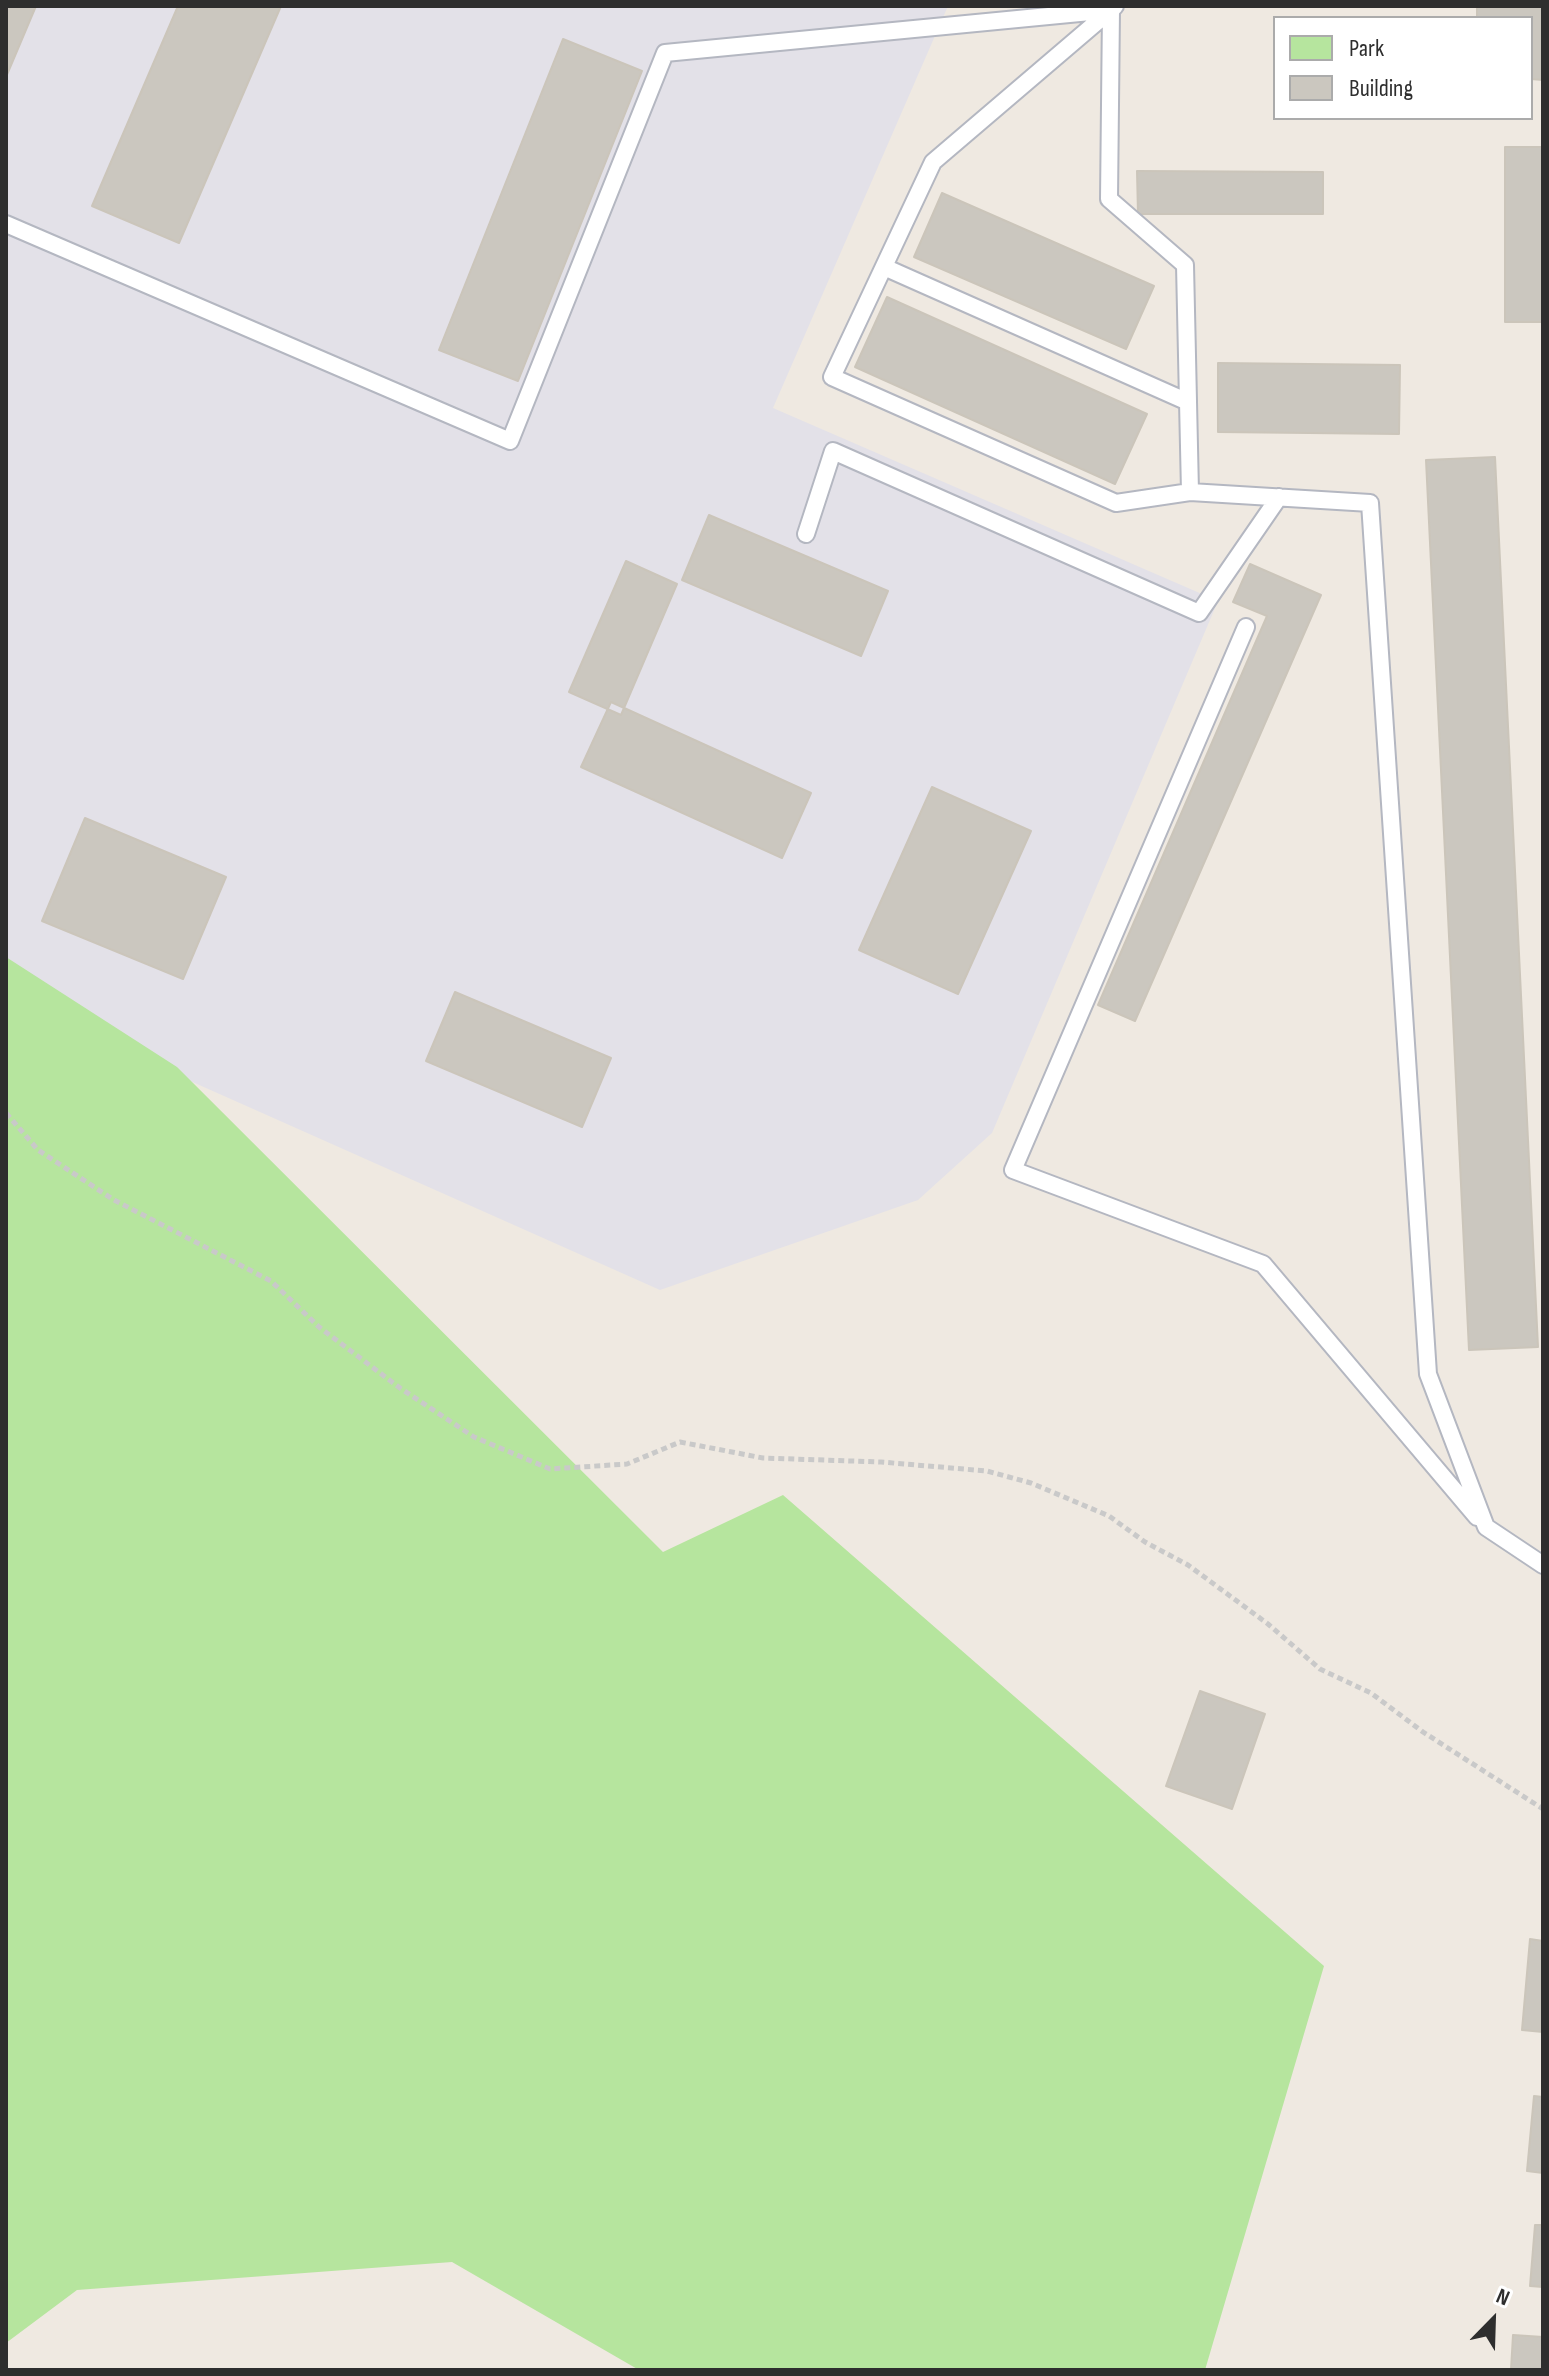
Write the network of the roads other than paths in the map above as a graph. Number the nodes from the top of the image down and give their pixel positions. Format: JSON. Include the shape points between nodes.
{"nodes":[{"id":1,"x":1113,"y":8,"type":"edge"},
{"id":2,"x":6,"y":224,"type":"edge"},
{"id":3,"x":884,"y":267,"type":"junction"},
{"id":4,"x":1188,"y":402,"type":"junction"},
{"id":5,"x":1190,"y":492,"type":"junction"},
{"id":6,"x":1279,"y":497,"type":"junction"},
{"id":7,"x":806,"y":534,"type":"dead end"},
{"id":8,"x":1246,"y":627,"type":"dead end"},
{"id":9,"x":1486,"y":1527,"type":"junction"},
{"id":10,"x":1543,"y":1565,"type":"edge"}],
"edges":[{"from":1,"to":2,"type":"lane","via":[[665,53],[510,441]]},
{"from":1,"to":3,"type":"lane","via":[[933,162]]},
{"from":1,"to":4,"type":"lane","via":[[1109,199],[1185,265]]},
{"from":3,"to":4,"type":"lane"},
{"from":3,"to":5,"type":"lane","via":[[832,377],[1116,503]]},
{"from":4,"to":5,"type":"lane"},
{"from":5,"to":6,"type":"lane"},
{"from":6,"to":7,"type":"lane","via":[[1199,613],[833,451]]},
{"from":6,"to":9,"type":"lane","via":[[1370,503],[1428,1374]]},
{"from":8,"to":9,"type":"lane","via":[[1013,1170],[1263,1264]]},
{"from":9,"to":10,"type":"lane"}]}
